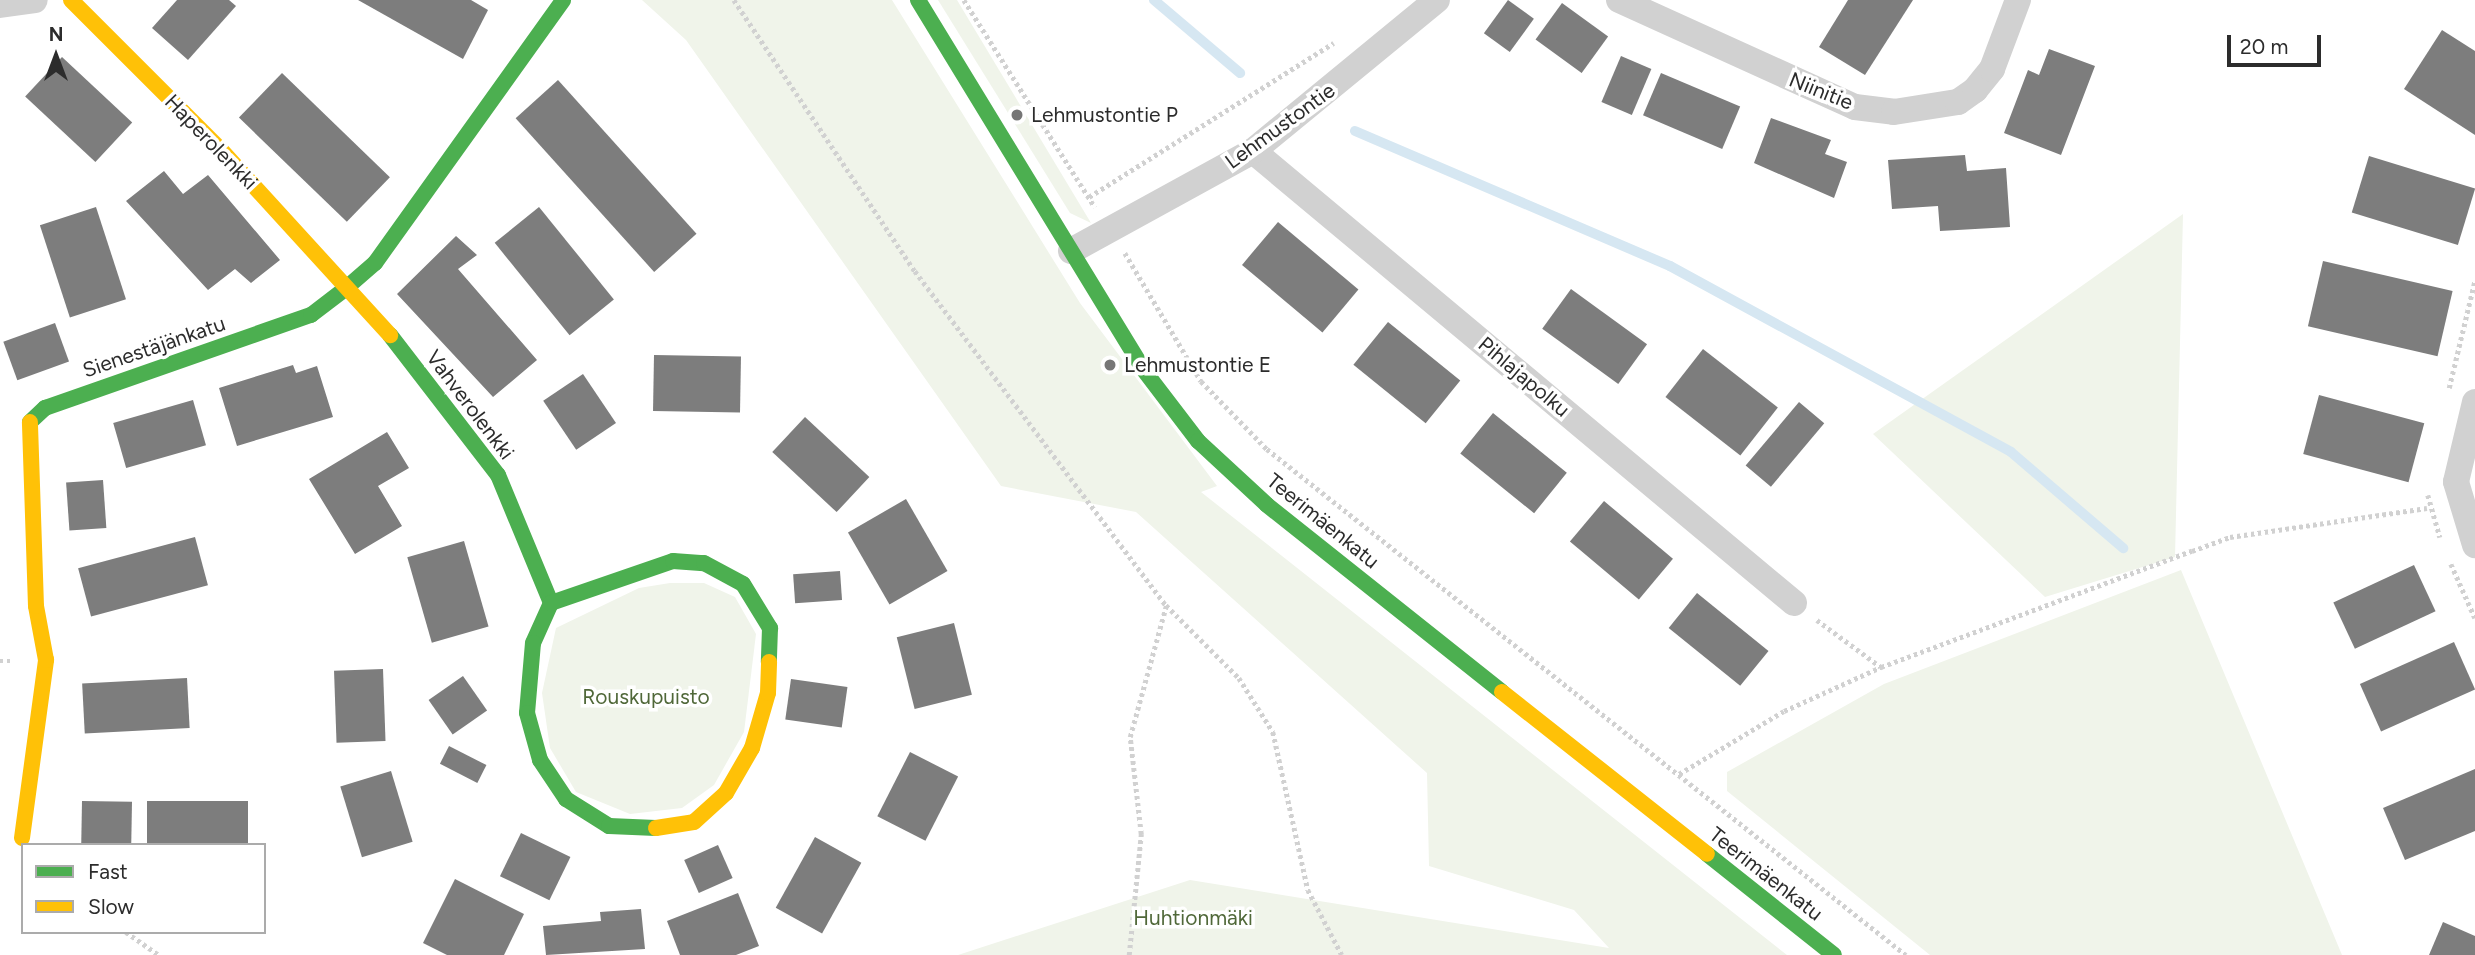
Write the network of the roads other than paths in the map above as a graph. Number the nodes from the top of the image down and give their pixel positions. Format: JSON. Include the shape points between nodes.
{"nodes":[{"id":1,"x":35,"y":0,"type":"edge"},
{"id":2,"x":71,"y":0,"type":"edge"},
{"id":3,"x":563,"y":0,"type":"edge"},
{"id":4,"x":918,"y":0,"type":"edge"},
{"id":5,"x":1437,"y":0,"type":"edge"},
{"id":6,"x":1619,"y":0,"type":"edge"},
{"id":7,"x":2018,"y":0,"type":"edge"},
{"id":8,"x":0,"y":5,"type":"edge"},
{"id":9,"x":1253,"y":151,"type":"junction"},
{"id":10,"x":1071,"y":251,"type":"junction"},
{"id":11,"x":345,"y":289,"type":"junction"},
{"id":12,"x":2475,"y":402,"type":"edge"},
{"id":13,"x":2475,"y":545,"type":"edge"},
{"id":14,"x":551,"y":603,"type":"junction"},
{"id":15,"x":1794,"y":603,"type":"road end"},
{"id":16,"x":22,"y":838,"type":"dead end"},
{"id":17,"x":1834,"y":955,"type":"edge"}],
"edges":[{"from":1,"to":8,"type":"street"},
{"from":2,"to":11,"type":"street","name":"Haperolenkki","via":[[221,150]]},
{"from":3,"to":11,"type":"street","name":"Sienestäjänkatu","via":[[375,263]]},
{"from":4,"to":10,"type":"street","name":"Teerimäenkatu"},
{"from":5,"to":9,"type":"street","name":"Lehmustontie"},
{"from":6,"to":7,"type":"street","name":"Niinitie","via":[[1855,107],[1894,112],[1958,102],[1975,90],[1992,69]]},
{"from":9,"to":10,"type":"street","name":"Lehmustontie"},
{"from":9,"to":15,"type":"street","name":"Pihlajapolku"},
{"from":10,"to":17,"type":"street","name":"Teerimäenkatu","via":[[1151,379],[1198,441],[1267,505]]},
{"from":11,"to":14,"type":"street","name":"Vahverolenkki","via":[[393,340],[498,475]]},
{"from":11,"to":16,"type":"street","name":"Sienestäjänkatu","via":[[311,315],[45,408],[27,425],[36,606],[46,660]]},
{"from":12,"to":13,"type":"street","via":[[2456,482]]},
{"from":14,"to":14,"type":"street","via":[[533,643],[527,713],[540,760],[566,799],[609,825],[643,830],[694,822],[726,793],[752,748],[768,693],[770,628],[743,584],[704,563],[673,561]]}]}
